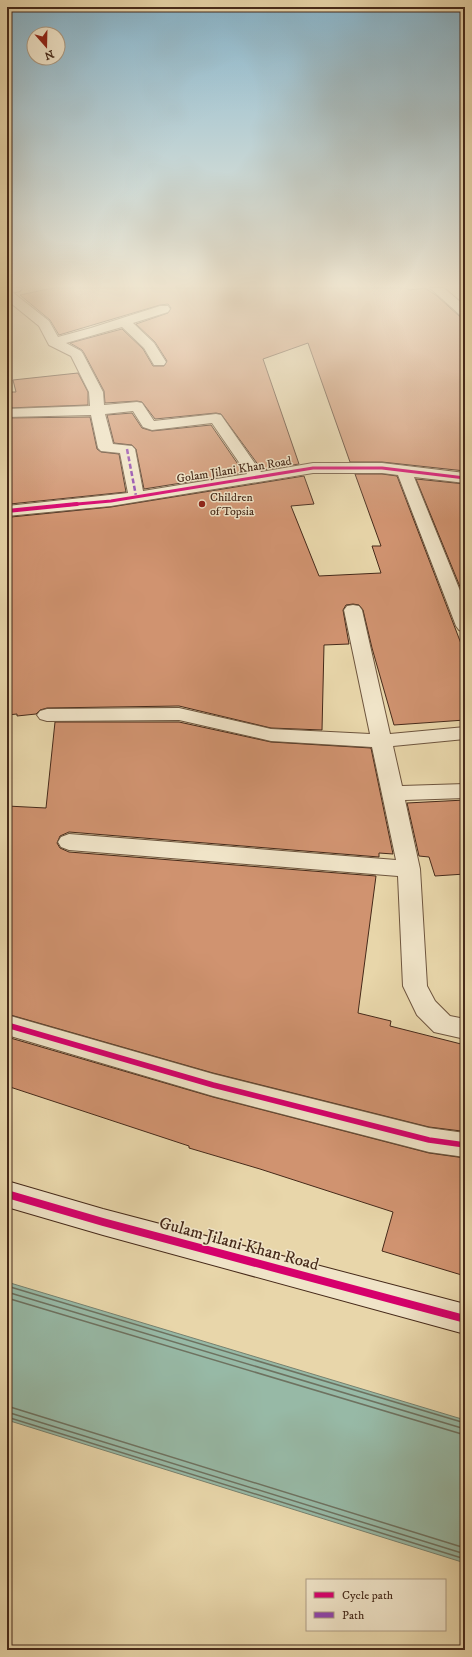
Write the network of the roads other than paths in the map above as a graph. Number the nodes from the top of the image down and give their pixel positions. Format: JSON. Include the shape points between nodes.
{"nodes":[{"id":1,"x":82,"y":365,"type":"edge"},
{"id":2,"x":97,"y":410,"type":"junction"},
{"id":3,"x":7,"y":413,"type":"edge"},
{"id":4,"x":404,"y":471,"type":"junction"},
{"id":5,"x":257,"y":477,"type":"junction"},
{"id":6,"x":465,"y":478,"type":"edge"},
{"id":7,"x":136,"y":496,"type":"junction"},
{"id":8,"x":7,"y":511,"type":"edge"},
{"id":9,"x":353,"y":610,"type":"dead end"},
{"id":10,"x":465,"y":626,"type":"edge"},
{"id":11,"x":47,"y":715,"type":"dead end"},
{"id":12,"x":465,"y":732,"type":"edge"},
{"id":13,"x":382,"y":741,"type":"junction"},
{"id":14,"x":465,"y":791,"type":"edge"},
{"id":15,"x":393,"y":792,"type":"junction"},
{"id":16,"x":69,"y":842,"type":"dead end"},
{"id":17,"x":409,"y":869,"type":"junction"},
{"id":18,"x":7,"y":1025,"type":"edge"},
{"id":19,"x":465,"y":1029,"type":"edge"},
{"id":20,"x":465,"y":1145,"type":"edge"},
{"id":21,"x":7,"y":1194,"type":"edge"},
{"id":22,"x":465,"y":1319,"type":"edge"}],
"edges":[{"from":1,"to":2,"type":"street","via":[[96,392]]},
{"from":2,"to":3,"type":"street"},
{"from":2,"to":5,"type":"street","via":[[137,406],[152,426],[216,418]]},
{"from":2,"to":7,"type":"street","via":[[106,448],[127,449]]},
{"from":4,"to":5,"type":"street","name":"Golam Jilani Khan Road","via":[[382,468],[313,468]]},
{"from":4,"to":6,"type":"street","name":"Golam Jilani Khan Road"},
{"from":4,"to":10,"type":"street"},
{"from":5,"to":7,"type":"street","name":"Golam Jilani Khan Road"},
{"from":7,"to":8,"type":"street","name":"Golam Jilani Khan Road","via":[[111,501]]},
{"from":9,"to":13,"type":"street"},
{"from":11,"to":13,"type":"street","via":[[179,714],[271,735]]},
{"from":12,"to":13,"type":"street"},
{"from":13,"to":15,"type":"street"},
{"from":14,"to":15,"type":"street"},
{"from":15,"to":17,"type":"street"},
{"from":16,"to":17,"type":"street"},
{"from":17,"to":19,"type":"street","via":[[415,986],[426,1008],[443,1025]]},
{"from":18,"to":20,"type":"street","via":[[213,1085],[429,1140]]},
{"from":21,"to":22,"type":"street","name":"Gulam Jilani Khan Road"}]}
